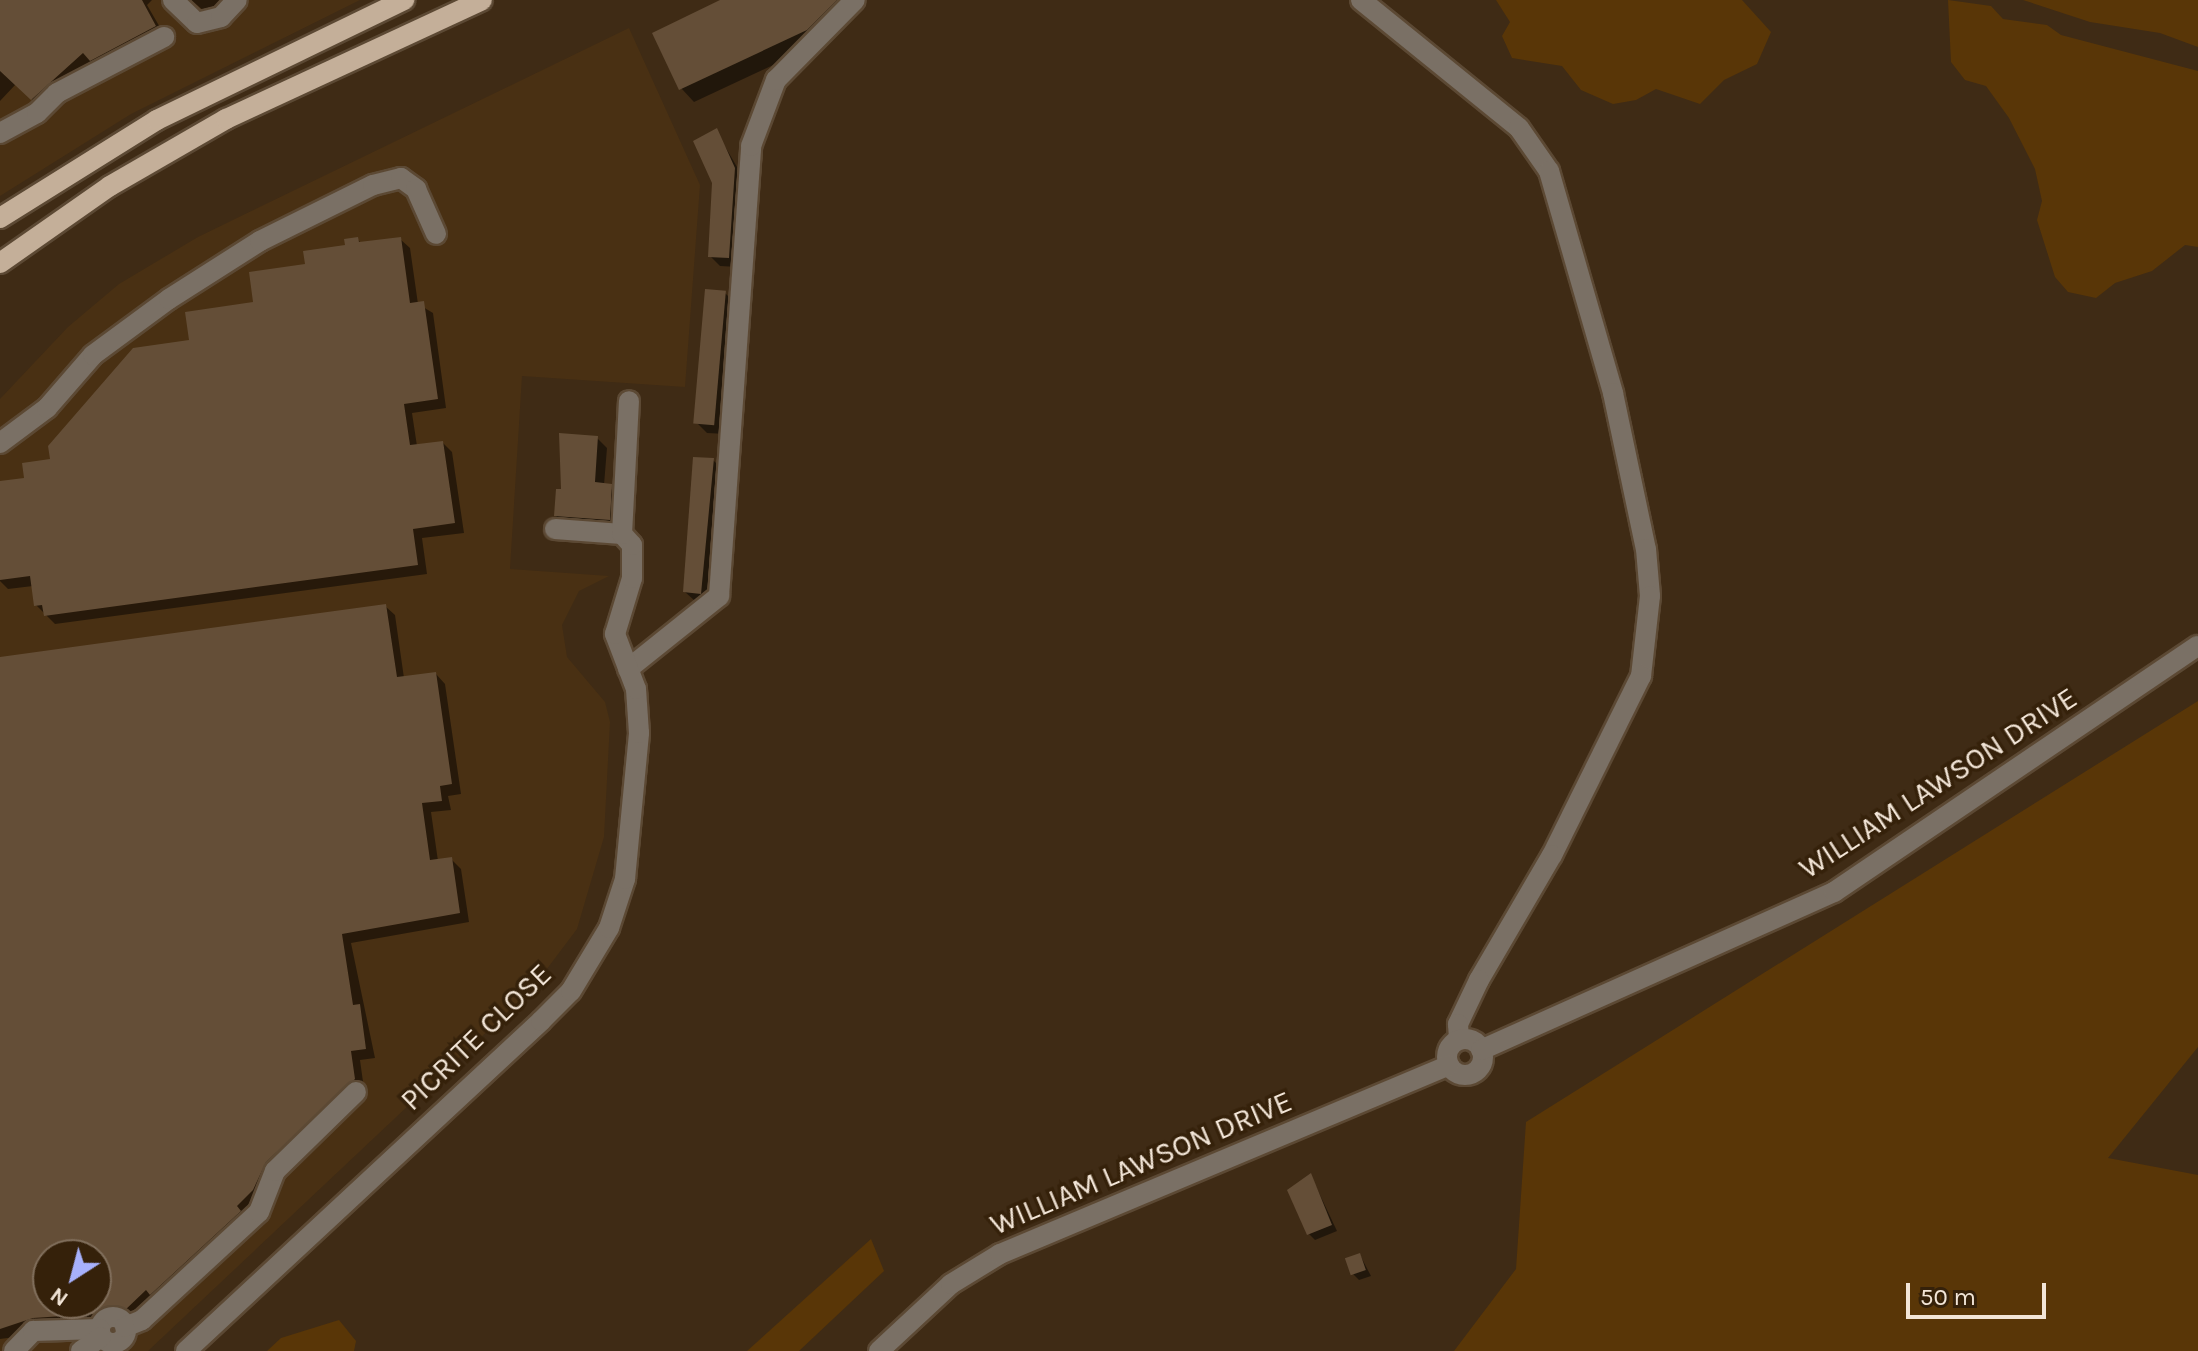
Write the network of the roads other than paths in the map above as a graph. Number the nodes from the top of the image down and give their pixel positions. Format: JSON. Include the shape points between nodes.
{"nodes":[{"id":1,"x":173,"y":0,"type":"edge"},
{"id":2,"x":237,"y":0,"type":"edge"},
{"id":3,"x":404,"y":0,"type":"edge"},
{"id":4,"x":482,"y":0,"type":"edge"},
{"id":5,"x":855,"y":0,"type":"edge"},
{"id":6,"x":1361,"y":0,"type":"edge"},
{"id":7,"x":164,"y":37,"type":"dead end"},
{"id":8,"x":0,"y":133,"type":"edge"},
{"id":9,"x":0,"y":218,"type":"edge"},
{"id":10,"x":436,"y":234,"type":"dead end"},
{"id":11,"x":0,"y":263,"type":"edge"},
{"id":12,"x":629,"y":401,"type":"dead end"},
{"id":13,"x":0,"y":443,"type":"edge"},
{"id":14,"x":555,"y":529,"type":"dead end"},
{"id":15,"x":622,"y":534,"type":"junction"},
{"id":16,"x":2198,"y":646,"type":"edge"},
{"id":17,"x":628,"y":669,"type":"junction"},
{"id":18,"x":1459,"y":1040,"type":"junction"},
{"id":19,"x":1481,"y":1050,"type":"junction"},
{"id":20,"x":1449,"y":1065,"type":"junction"},
{"id":21,"x":356,"y":1092,"type":"dead end"},
{"id":22,"x":113,"y":1337,"type":"edge"},
{"id":23,"x":14,"y":1351,"type":"edge"},
{"id":24,"x":81,"y":1351,"type":"edge"},
{"id":25,"x":186,"y":1351,"type":"edge"},
{"id":26,"x":879,"y":1351,"type":"edge"}],
"edges":[{"from":1,"to":2,"type":"street","via":[[197,23],[221,17]]},
{"from":3,"to":9,"type":"main road","via":[[170,113]]},
{"from":4,"to":11,"type":"main road","via":[[226,119],[110,186]]},
{"from":5,"to":17,"type":"street","via":[[776,80],[751,146],[719,596]]},
{"from":6,"to":18,"type":"street","via":[[1519,128],[1549,171],[1613,393],[1646,549],[1650,596],[1641,676],[1552,855],[1479,980],[1458,1024]]},
{"from":7,"to":8,"type":"street","via":[[57,93],[37,113]]},
{"from":10,"to":13,"type":"street","via":[[416,189],[401,178],[373,185],[260,241],[169,299],[93,355],[47,408]]},
{"from":12,"to":15,"type":"street"},
{"from":14,"to":15,"type":"street"},
{"from":15,"to":17,"type":"street","name":"PICRITE CLOSE","via":[[632,545],[632,578],[615,634]]},
{"from":16,"to":19,"type":"street","name":"WILLIAM LAWSON DRIVE","via":[[1834,892]]},
{"from":17,"to":25,"type":"street","name":"PICRITE CLOSE","via":[[636,689],[639,733],[627,866],[609,928],[590,964],[541,1021]]},
{"from":18,"to":19,"type":"street"},
{"from":18,"to":20,"type":"street","via":[[1447,1053]]},
{"from":19,"to":20,"type":"street","name":"WILLIAM LAWSON DRIVE","via":[[1482,1062],[1475,1072],[1457,1074]]},
{"from":20,"to":26,"type":"street","name":"WILLIAM LAWSON DRIVE","via":[[1000,1254],[951,1284]]},
{"from":21,"to":22,"type":"street","via":[[275,1171],[259,1212],[142,1320]]},
{"from":22,"to":23,"type":"street","via":[[33,1331]]},
{"from":22,"to":24,"type":"street"}]}
